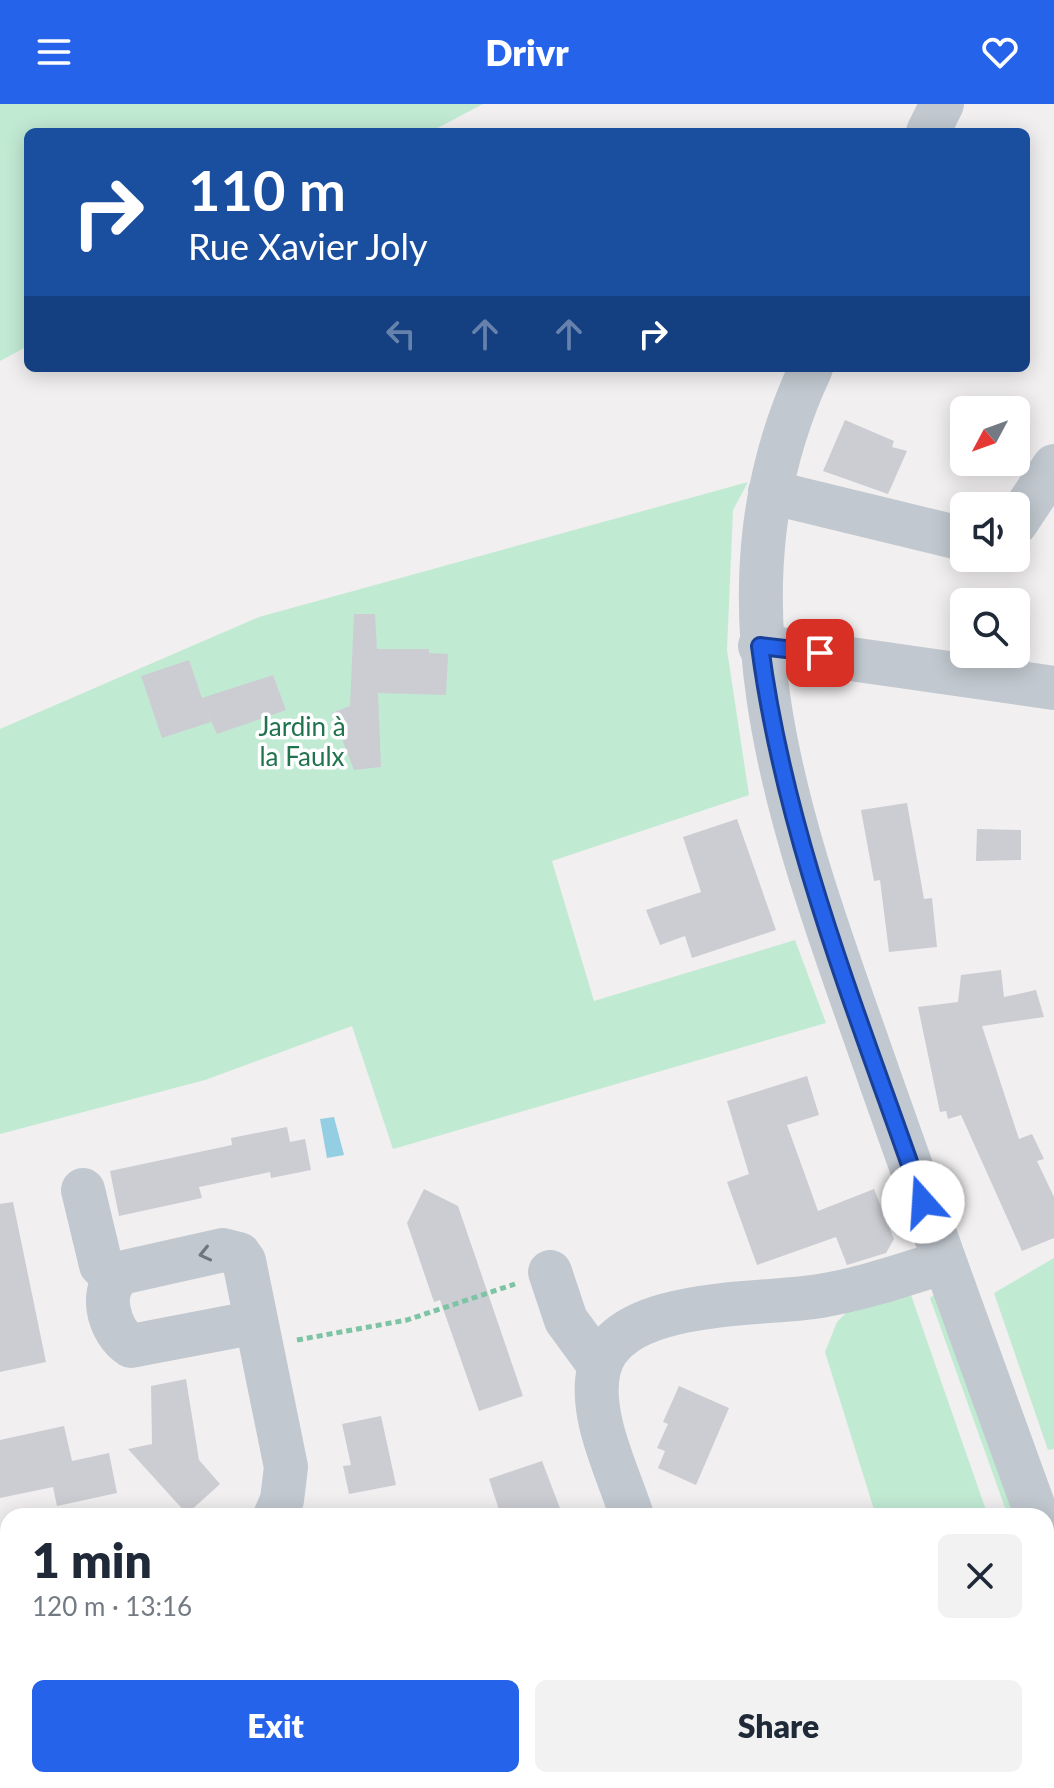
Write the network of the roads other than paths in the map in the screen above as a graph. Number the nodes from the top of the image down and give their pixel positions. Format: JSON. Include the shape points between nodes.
{"nodes":[{"id":1,"x":942,"y":104,"type":"edge"},
{"id":2,"x":930,"y":128,"type":"edge"},
{"id":3,"x":809,"y":372,"type":"edge"},
{"id":4,"x":1054,"y":466,"type":"edge"},
{"id":5,"x":770,"y":492,"type":"junction"},
{"id":6,"x":1030,"y":502,"type":"edge"},
{"id":7,"x":950,"y":536,"type":"edge"},
{"id":8,"x":760,"y":646,"type":"junction"},
{"id":9,"x":1054,"y":688,"type":"edge"},
{"id":10,"x":83,"y":1190,"type":"dead end"},
{"id":11,"x":944,"y":1262,"type":"junction"},
{"id":12,"x":550,"y":1272,"type":"road end"},
{"id":13,"x":114,"y":1278,"type":"junction"},
{"id":14,"x":259,"y":1334,"type":"junction"},
{"id":15,"x":599,"y":1365,"type":"junction"},
{"id":16,"x":278,"y":1508,"type":"edge"},
{"id":17,"x":629,"y":1508,"type":"edge"},
{"id":18,"x":1034,"y":1508,"type":"edge"}],
"edges":[{"from":1,"to":2,"type":"street"},
{"from":3,"to":5,"type":"street"},
{"from":4,"to":6,"type":"street"},
{"from":5,"to":7,"type":"street"},
{"from":5,"to":8,"type":"street"},
{"from":8,"to":9,"type":"street"},
{"from":8,"to":11,"type":"street","via":[[769,717],[800,842]]},
{"from":10,"to":13,"type":"street","via":[[101,1265]]},
{"from":11,"to":15,"type":"street","via":[[835,1294],[666,1315],[623,1336]]},
{"from":11,"to":18,"type":"street"},
{"from":12,"to":15,"type":"street","via":[[566,1320]]},
{"from":13,"to":14,"type":"street","via":[[107,1294],[116,1333],[131,1346]]},
{"from":14,"to":13,"type":"street","one_way":true,"via":[[247,1267],[239,1254],[231,1251]]},
{"from":14,"to":16,"type":"street","via":[[286,1467]]},
{"from":15,"to":17,"type":"street","via":[[599,1412]]}]}
